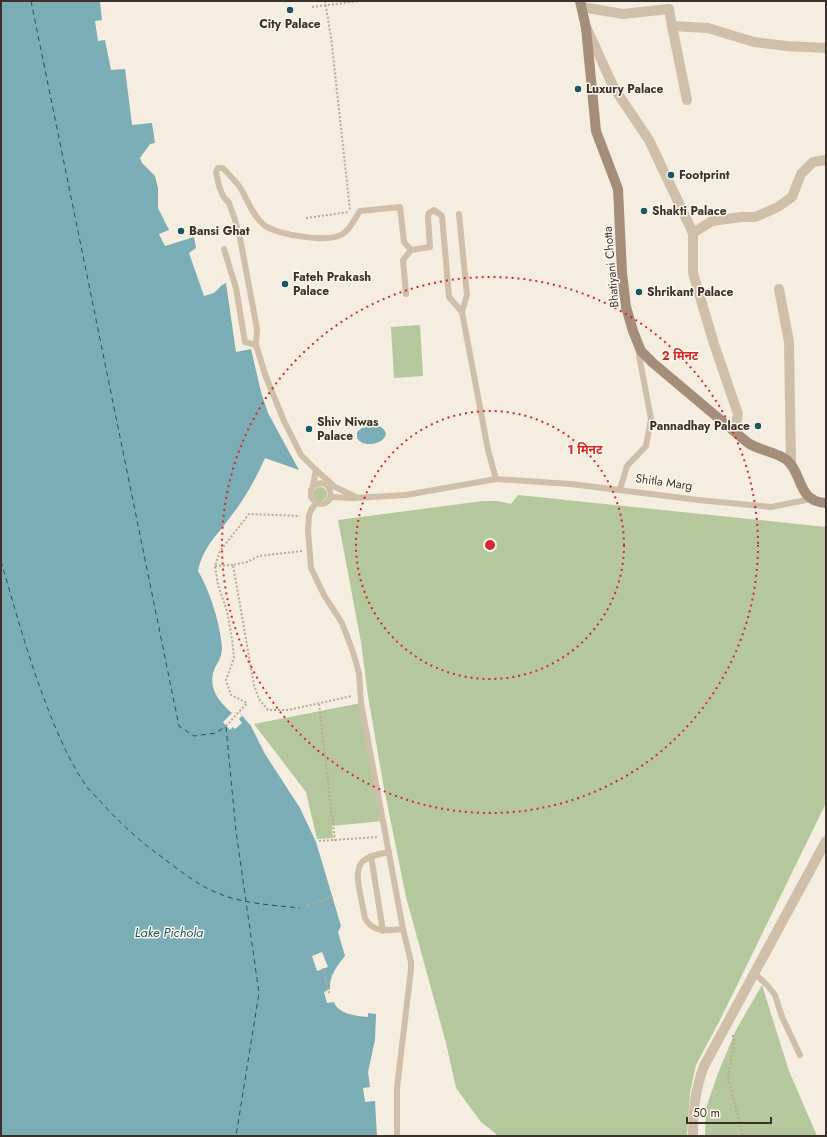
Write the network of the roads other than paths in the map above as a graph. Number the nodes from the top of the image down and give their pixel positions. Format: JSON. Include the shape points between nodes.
{"nodes":[{"id":1,"x":581,"y":4,"type":"edge"},
{"id":2,"x":669,"y":5,"type":"edge"},
{"id":3,"x":672,"y":26,"type":"junction"},
{"id":4,"x":586,"y":28,"type":"junction"},
{"id":5,"x":826,"y":48,"type":"edge"},
{"id":6,"x":687,"y":100,"type":"dead end"},
{"id":7,"x":826,"y":160,"type":"edge"},
{"id":8,"x":459,"y":214,"type":"dead end"},
{"id":9,"x":693,"y":233,"type":"junction"},
{"id":10,"x":224,"y":250,"type":"dead end"},
{"id":11,"x":411,"y":250,"type":"junction"},
{"id":12,"x":779,"y":289,"type":"dead end"},
{"id":13,"x":406,"y":294,"type":"dead end"},
{"id":14,"x":462,"y":312,"type":"junction"},
{"id":15,"x":256,"y":345,"type":"junction"},
{"id":16,"x":641,"y":350,"type":"junction"},
{"id":17,"x":735,"y":432,"type":"junction"},
{"id":18,"x":791,"y":465,"type":"junction"},
{"id":19,"x":316,"y":470,"type":"junction"},
{"id":20,"x":496,"y":479,"type":"junction"},
{"id":21,"x":313,"y":486,"type":"junction"},
{"id":22,"x":620,"y":490,"type":"junction"},
{"id":23,"x":331,"y":497,"type":"junction"},
{"id":24,"x":357,"y":497,"type":"junction"},
{"id":25,"x":811,"y":499,"type":"junction"},
{"id":26,"x":316,"y":503,"type":"junction"},
{"id":27,"x":826,"y":503,"type":"edge"},
{"id":28,"x":826,"y":841,"type":"edge"},
{"id":29,"x":389,"y":852,"type":"junction"},
{"id":30,"x":371,"y":856,"type":"junction"},
{"id":31,"x":403,"y":929,"type":"junction"},
{"id":32,"x":383,"y":931,"type":"junction"},
{"id":33,"x":754,"y":973,"type":"junction"},
{"id":34,"x":800,"y":1054,"type":"dead end"},
{"id":35,"x":397,"y":1136,"type":"edge"},
{"id":36,"x":693,"y":1136,"type":"edge"}],
"edges":[{"from":1,"to":2,"type":"street","via":[[624,14]]},
{"from":1,"to":4,"type":"main road","name":"Bhatiyani Chotta"},
{"from":2,"to":3,"type":"street"},
{"from":3,"to":5,"type":"street","via":[[708,28],[754,42]]},
{"from":3,"to":6,"type":"street"},
{"from":4,"to":9,"type":"street","via":[[614,88],[649,140]]},
{"from":4,"to":16,"type":"main road","name":"Bhatiyani Chotta","via":[[596,131],[618,189],[626,307]]},
{"from":7,"to":9,"type":"street","via":[[813,162],[801,174],[792,197],[778,207],[755,217],[712,221]]},
{"from":8,"to":14,"type":"lane","via":[[467,295]]},
{"from":9,"to":17,"type":"street","via":[[693,273],[738,414]]},
{"from":10,"to":15,"type":"lane","via":[[233,274],[244,342]]},
{"from":11,"to":13,"type":"lane","via":[[403,260]]},
{"from":11,"to":14,"type":"lane","via":[[430,247],[429,213],[434,210],[439,212],[443,221],[449,297]]},
{"from":11,"to":15,"type":"lane","via":[[404,242],[400,207],[360,211],[344,233],[327,239],[309,238],[264,225],[233,179],[223,168],[218,168],[216,172],[219,186],[236,220],[240,238],[258,329]]},
{"from":12,"to":18,"type":"street","via":[[789,342]]},
{"from":14,"to":20,"type":"lane","via":[[488,450]]},
{"from":15,"to":19,"type":"lane","via":[[284,421],[301,455]]},
{"from":16,"to":17,"type":"main road","name":"Bhatiyani Chotta","via":[[653,364]]},
{"from":16,"to":22,"type":"lane","via":[[639,355],[651,419],[646,446],[627,466]]},
{"from":17,"to":18,"type":"main road","name":"Bhatiyani Chotta","via":[[754,447],[777,455]]},
{"from":18,"to":25,"type":"main road","via":[[801,486]]},
{"from":19,"to":21,"type":"lane"},
{"from":19,"to":24,"type":"lane","via":[[335,487]]},
{"from":20,"to":22,"type":"lane","name":"Shitla Marg"},
{"from":20,"to":24,"type":"lane","name":"Shitla Marg","via":[[406,495]]},
{"from":21,"to":23,"type":"lane","via":[[326,484]]},
{"from":21,"to":26,"type":"lane","via":[[310,494]]},
{"from":22,"to":25,"type":"lane","name":"Shitla Marg","via":[[771,507]]},
{"from":23,"to":24,"type":"lane","name":"Shitla Marg"},
{"from":23,"to":26,"type":"lane","via":[[323,504]]},
{"from":25,"to":27,"type":"main road","name":"Shitla Marg"},
{"from":26,"to":29,"type":"lane","via":[[309,516],[311,568],[342,623],[353,652],[359,674],[361,703]]},
{"from":28,"to":33,"type":"street"},
{"from":29,"to":30,"type":"lane"},
{"from":29,"to":31,"type":"lane"},
{"from":30,"to":32,"type":"lane"},
{"from":30,"to":32,"type":"lane","via":[[359,866],[357,877],[365,918],[372,927]]},
{"from":31,"to":32,"type":"lane"},
{"from":31,"to":35,"type":"lane","via":[[411,969],[397,1088]]},
{"from":33,"to":34,"type":"lane","via":[[775,995],[782,1017]]},
{"from":33,"to":36,"type":"street","via":[[704,1066],[694,1102]]}]}
